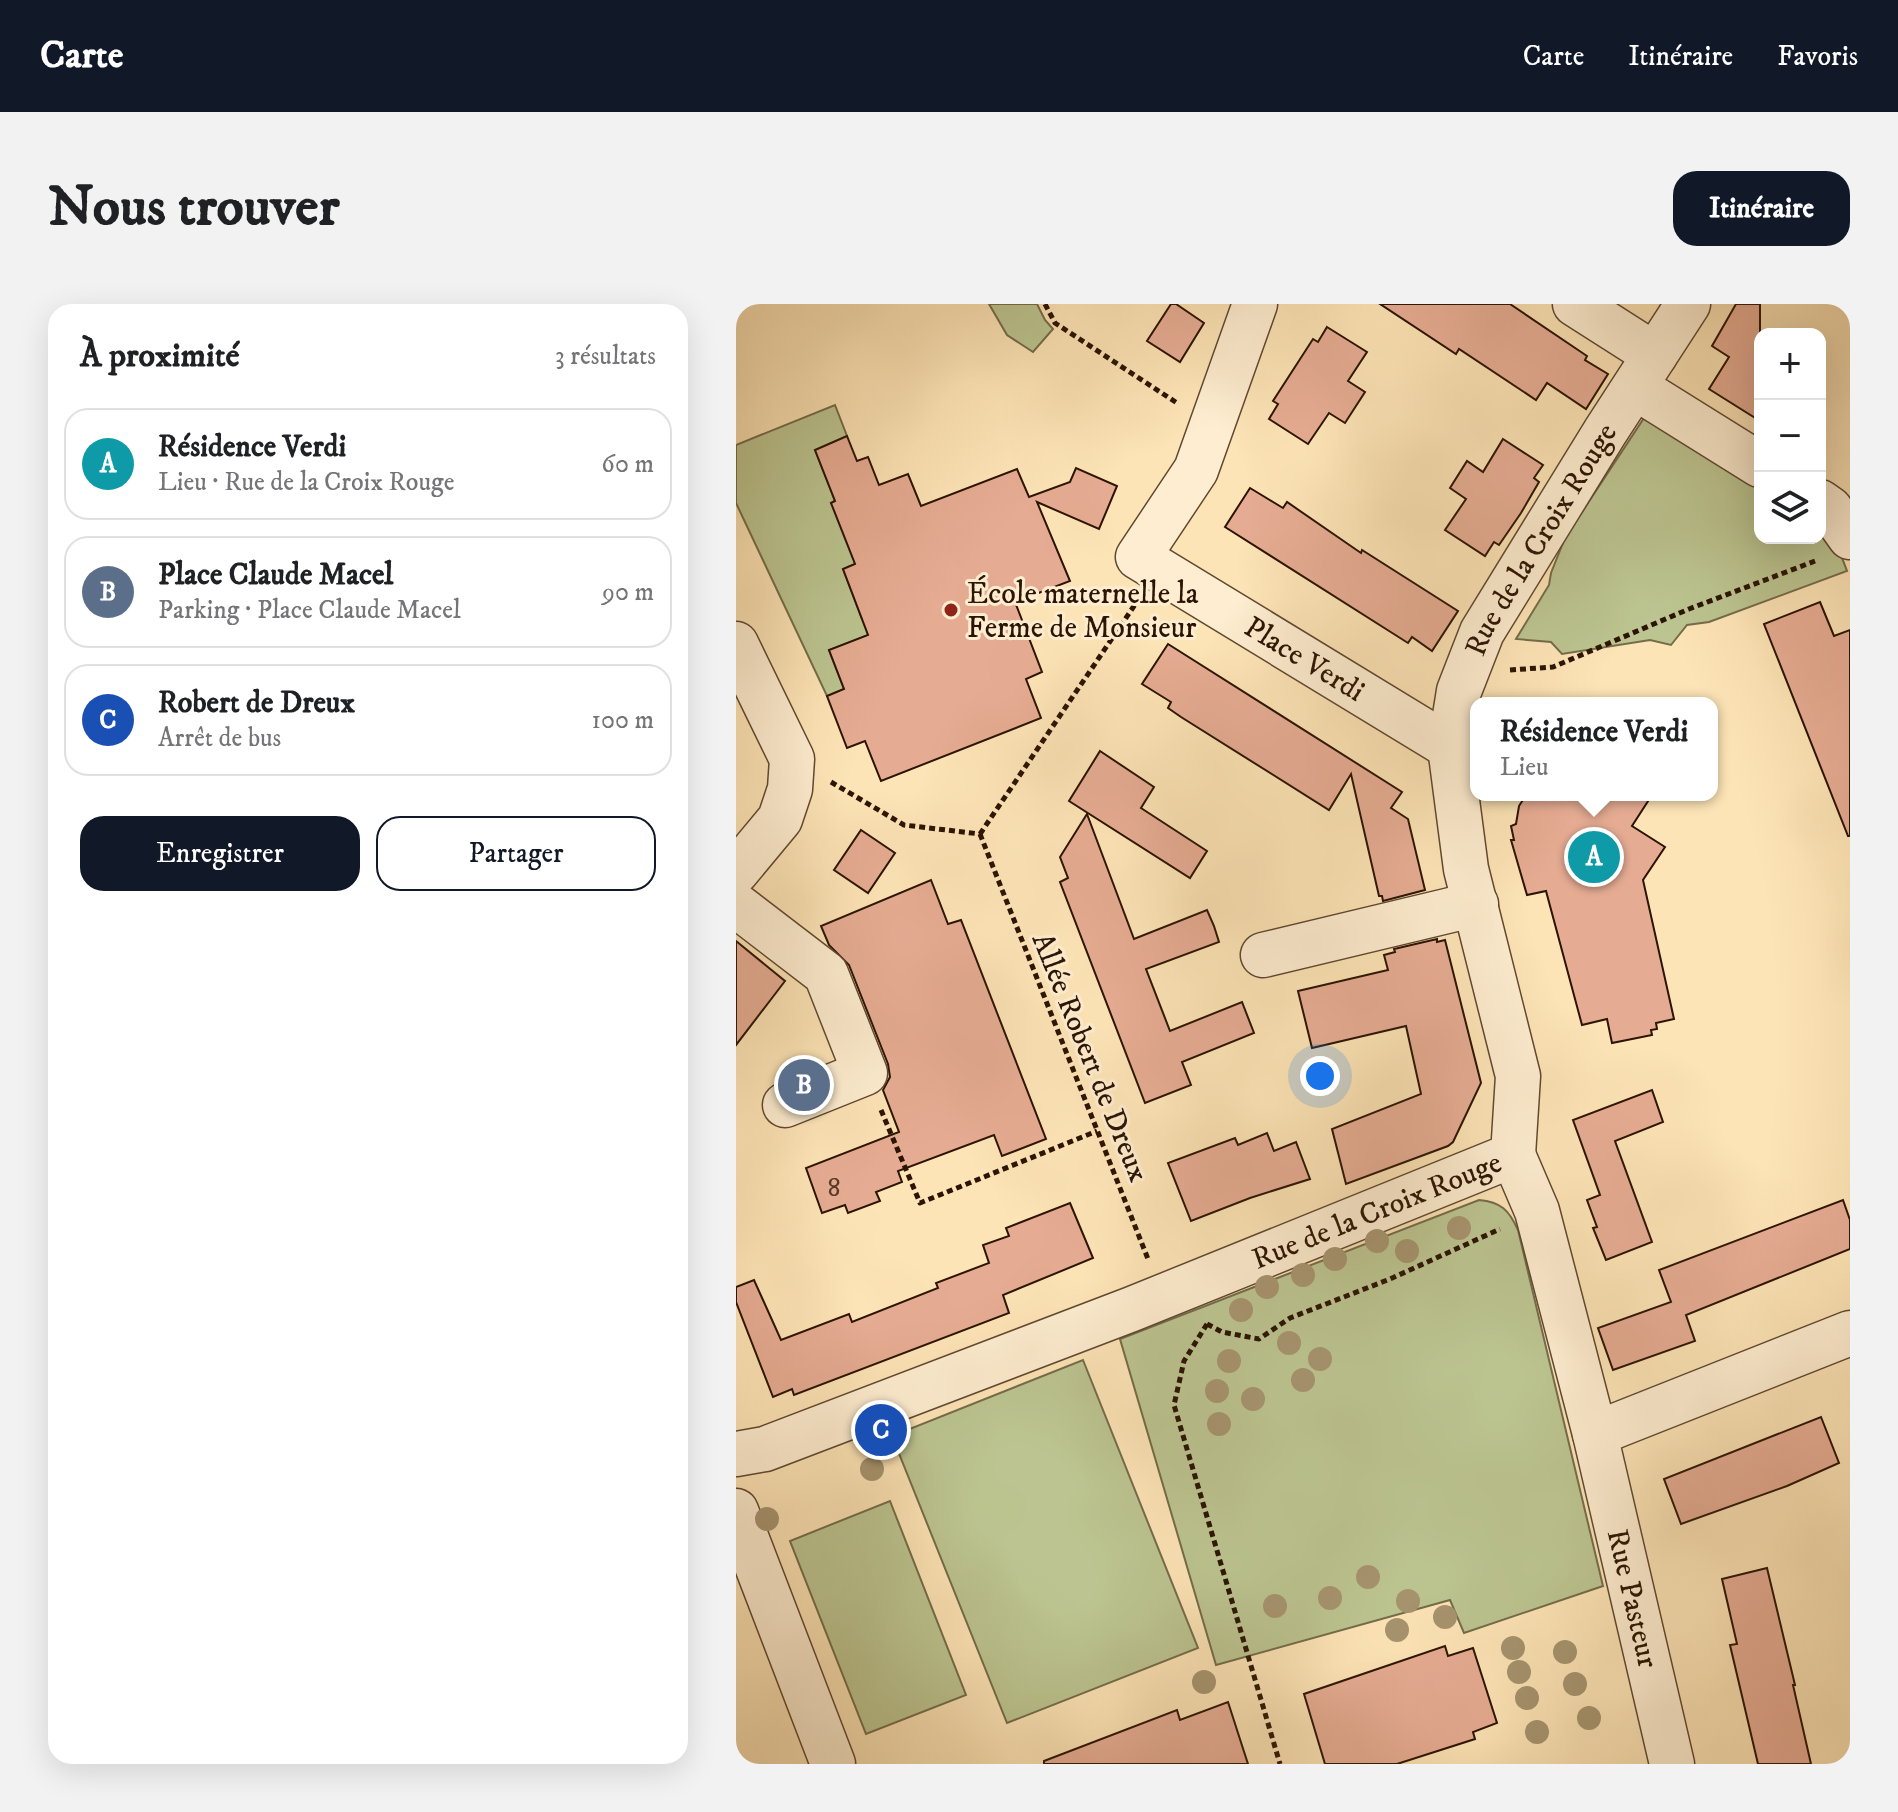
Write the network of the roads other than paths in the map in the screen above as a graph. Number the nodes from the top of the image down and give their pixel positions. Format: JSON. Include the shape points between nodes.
{"nodes":[{"id":1,"x":1255,"y":304,"type":"edge"},
{"id":2,"x":1575,"y":304,"type":"edge"},
{"id":3,"x":1688,"y":304,"type":"edge"},
{"id":4,"x":1645,"y":371,"type":"junction"},
{"id":5,"x":1754,"y":460,"type":"edge"},
{"id":6,"x":1826,"y":506,"type":"edge"},
{"id":7,"x":1833,"y":549,"type":"edge"},
{"id":8,"x":736,"y":644,"type":"edge"},
{"id":9,"x":1450,"y":747,"type":"junction"},
{"id":10,"x":736,"y":872,"type":"edge"},
{"id":11,"x":1476,"y":904,"type":"junction"},
{"id":12,"x":736,"y":905,"type":"edge"},
{"id":13,"x":1263,"y":955,"type":"dead end"},
{"id":14,"x":785,"y":1105,"type":"dead end"},
{"id":15,"x":1513,"y":1155,"type":"junction"},
{"id":16,"x":1850,"y":1333,"type":"edge"},
{"id":17,"x":1595,"y":1434,"type":"junction"},
{"id":18,"x":736,"y":1454,"type":"edge"},
{"id":19,"x":736,"y":1511,"type":"edge"},
{"id":20,"x":833,"y":1764,"type":"edge"},
{"id":21,"x":1672,"y":1764,"type":"edge"}],
"edges":[{"from":1,"to":9,"type":"street","name":"Place Verdi","via":[[1196,470],[1138,557]]},
{"from":2,"to":4,"type":"street"},
{"from":3,"to":4,"type":"street","name":"Rue de la Croix Rouge"},
{"from":4,"to":5,"type":"street"},
{"from":4,"to":9,"type":"street","name":"Rue de la Croix Rouge","via":[[1482,632],[1459,691]]},
{"from":6,"to":7,"type":"street"},
{"from":8,"to":10,"type":"street","via":[[792,759],[780,819]]},
{"from":9,"to":11,"type":"street","name":"Rue de la Croix Rouge","via":[[1466,869]]},
{"from":11,"to":13,"type":"street"},
{"from":11,"to":15,"type":"street","name":"Rue de la Croix Rouge","via":[[1518,1076]]},
{"from":12,"to":14,"type":"street","via":[[826,974],[865,1073]]},
{"from":15,"to":17,"type":"street","name":"Rue Pasteur","via":[[1537,1211]]},
{"from":15,"to":18,"type":"street","name":"Rue de la Croix Rouge","via":[[765,1449]]},
{"from":16,"to":17,"type":"street"},
{"from":17,"to":21,"type":"street","name":"Rue Pasteur"},
{"from":19,"to":20,"type":"street"}]}
